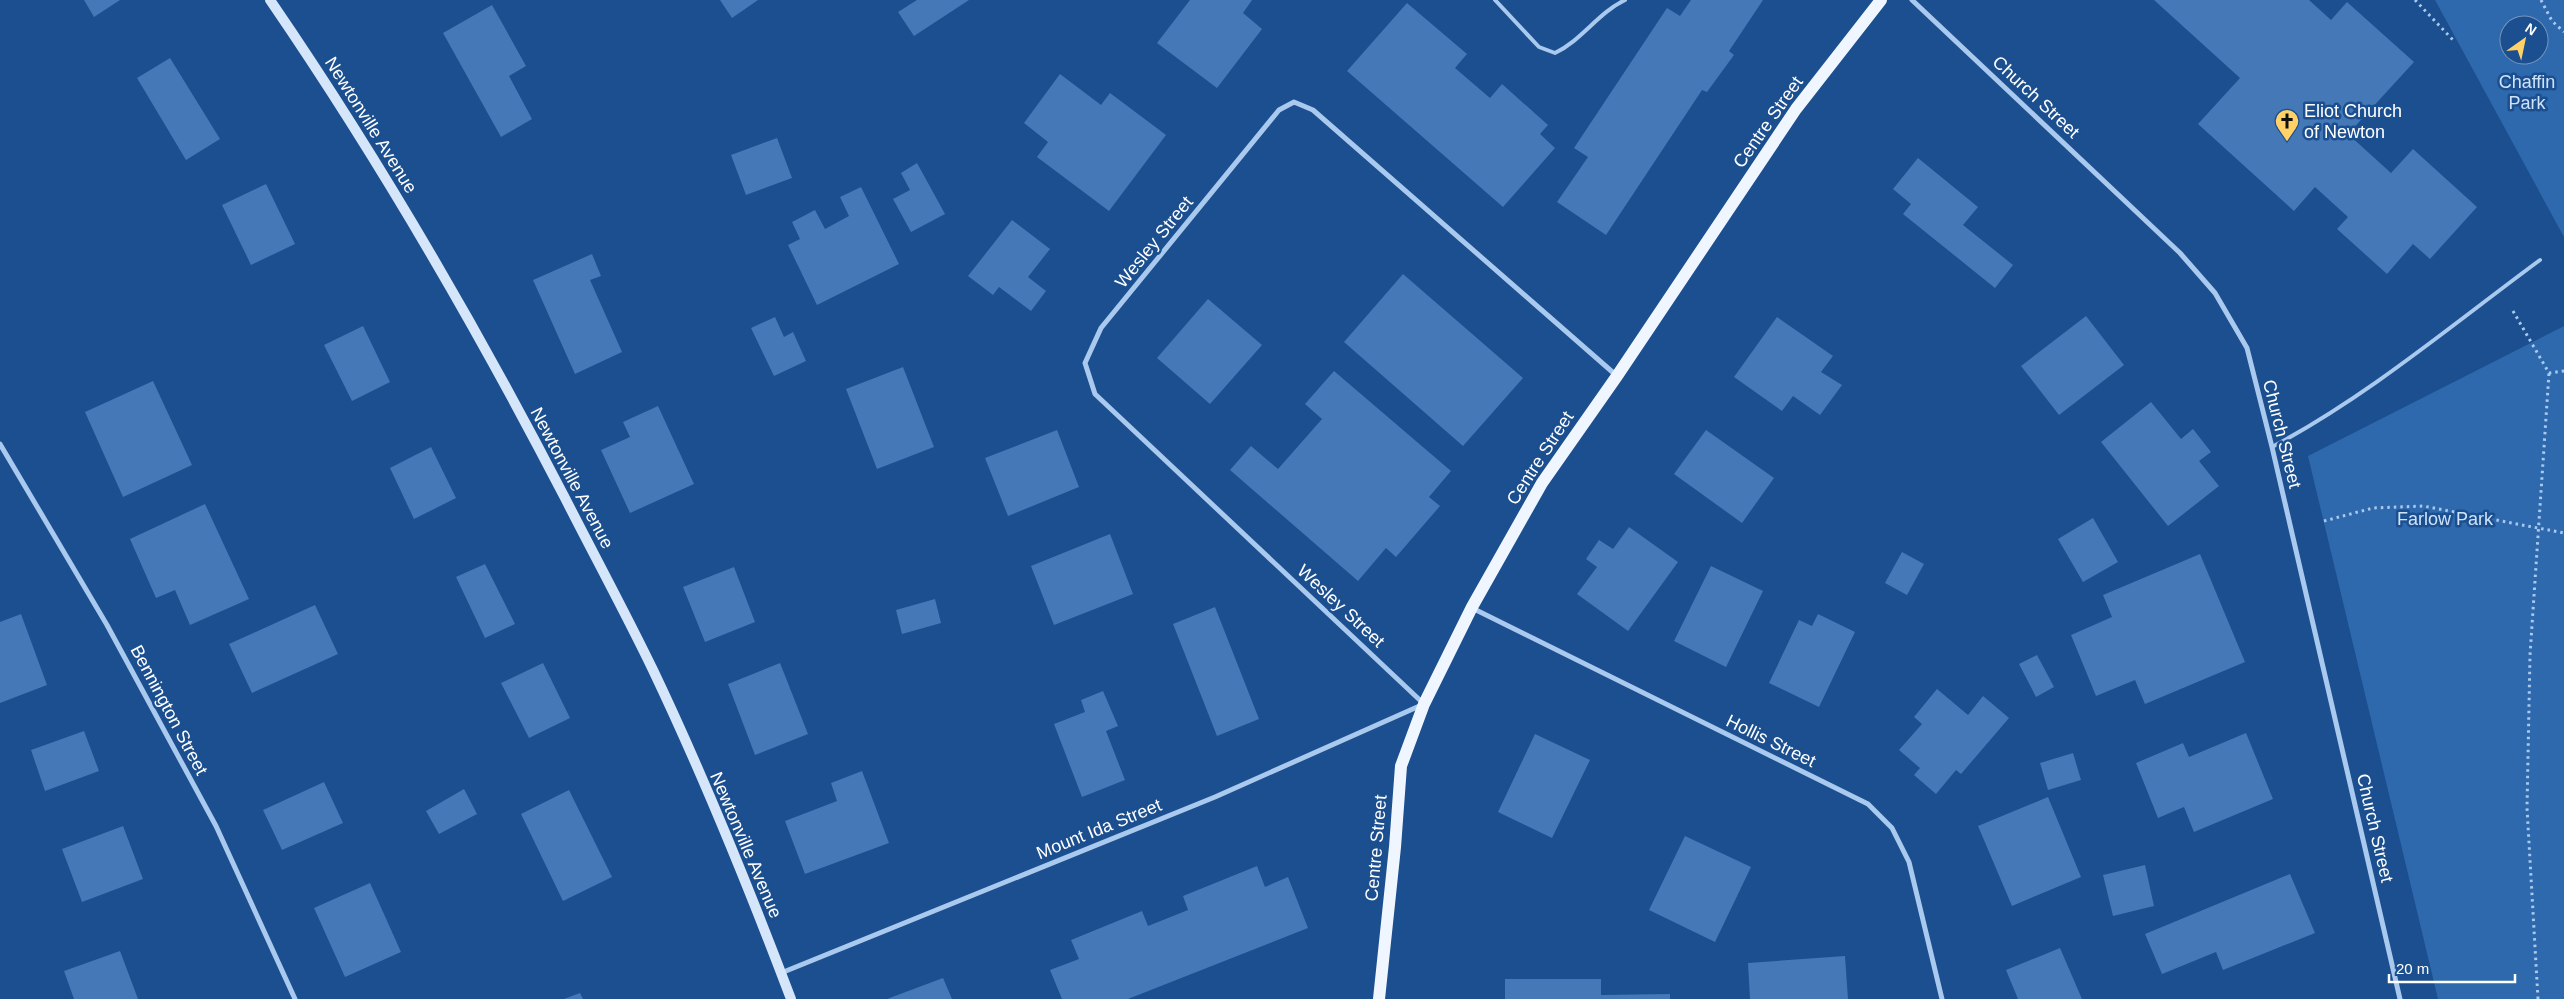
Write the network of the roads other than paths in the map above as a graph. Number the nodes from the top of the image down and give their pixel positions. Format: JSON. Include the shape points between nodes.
{"nodes":[{"id":1,"x":270,"y":0,"type":"edge"},
{"id":2,"x":1495,"y":0,"type":"edge"},
{"id":3,"x":1625,"y":0,"type":"edge"},
{"id":4,"x":1881,"y":0,"type":"edge"},
{"id":5,"x":1912,"y":0,"type":"edge"},
{"id":6,"x":2540,"y":260,"type":"dead end"},
{"id":7,"x":1617,"y":376,"type":"junction"},
{"id":8,"x":0,"y":444,"type":"edge"},
{"id":9,"x":2272,"y":447,"type":"junction"},
{"id":10,"x":1472,"y":607,"type":"junction"},
{"id":11,"x":1424,"y":704,"type":"junction"},
{"id":12,"x":781,"y":973,"type":"junction"},
{"id":13,"x":295,"y":999,"type":"edge"},
{"id":14,"x":791,"y":999,"type":"edge"},
{"id":15,"x":1379,"y":999,"type":"edge"},
{"id":16,"x":1942,"y":999,"type":"edge"},
{"id":17,"x":2400,"y":999,"type":"edge"}],
"edges":[{"from":1,"to":12,"type":"main road","name":"Newtonville Avenue","via":[[417,229],[538,445],[653,670],[727,836]]},
{"from":2,"to":3,"type":"lane","via":[[1539,47],[1555,53],[1571,45],[1609,8]]},
{"from":4,"to":7,"type":"main road","name":"Centre Street","via":[[1796,109]]},
{"from":5,"to":9,"type":"street","name":"Church Street","via":[[2180,252],[2215,293],[2247,348]]},
{"from":6,"to":9,"type":"lane","via":[[2350,401],[2313,426]]},
{"from":7,"to":10,"type":"main road","name":"Centre Street","via":[[1542,483]]},
{"from":7,"to":11,"type":"street","name":"Wesley Street","via":[[1313,110],[1294,102],[1279,110],[1101,328],[1085,363],[1095,394]]},
{"from":8,"to":13,"type":"street","name":"Bennington Street","via":[[107,625],[216,826]]},
{"from":9,"to":17,"type":"street","name":"Church Street"},
{"from":10,"to":11,"type":"main road","name":"Centre Street"},
{"from":10,"to":16,"type":"street","name":"Hollis Street","via":[[1868,804],[1892,828],[1909,862]]},
{"from":11,"to":12,"type":"street","name":"Mount Ida Street","via":[[1215,797]]},
{"from":11,"to":15,"type":"main road","name":"Centre Street","via":[[1401,766]]},
{"from":12,"to":14,"type":"main road","name":"Newtonville Avenue"}]}
